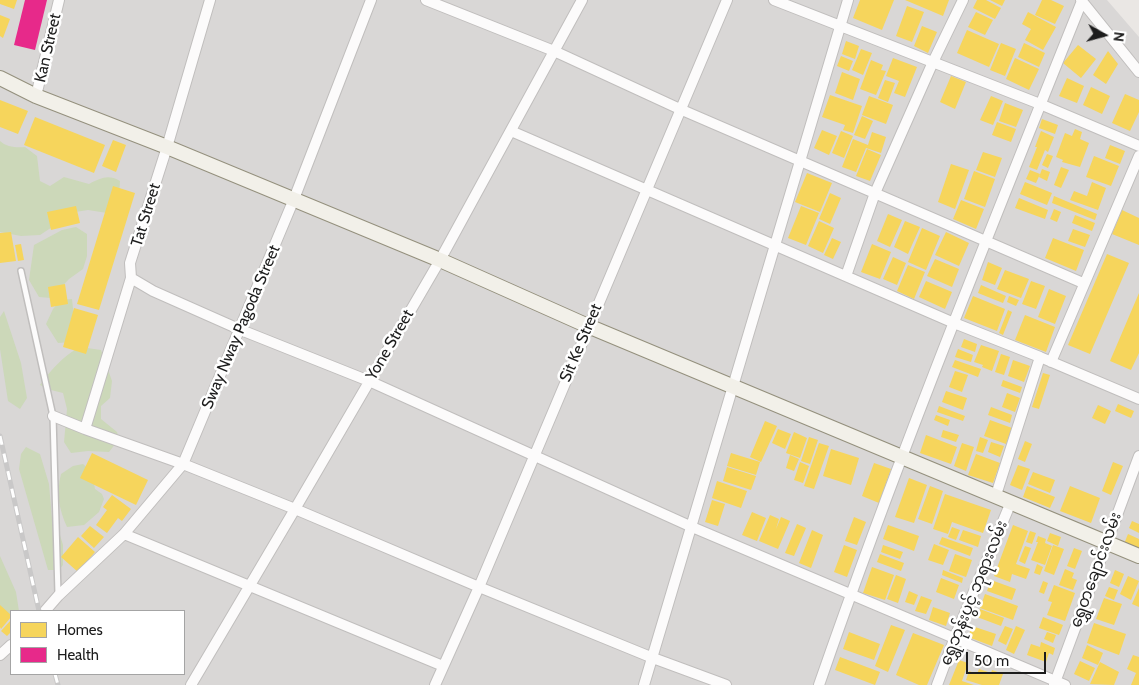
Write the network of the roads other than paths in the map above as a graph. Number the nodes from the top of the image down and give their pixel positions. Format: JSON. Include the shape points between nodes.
{"nodes":[{"id":1,"x":59,"y":0,"type":"edge"},
{"id":2,"x":210,"y":0,"type":"edge"},
{"id":3,"x":371,"y":0,"type":"edge"},
{"id":4,"x":426,"y":0,"type":"edge"},
{"id":5,"x":582,"y":0,"type":"edge"},
{"id":6,"x":727,"y":0,"type":"edge"},
{"id":7,"x":774,"y":0,"type":"edge"},
{"id":8,"x":848,"y":0,"type":"edge"},
{"id":9,"x":963,"y":0,"type":"edge"},
{"id":10,"x":1082,"y":0,"type":"edge"},
{"id":11,"x":840,"y":27,"type":"junction"},
{"id":12,"x":554,"y":51,"type":"junction"},
{"id":13,"x":933,"y":62,"type":"junction"},
{"id":14,"x":1139,"y":72,"type":"edge"},
{"id":15,"x":0,"y":78,"type":"edge"},
{"id":16,"x":36,"y":96,"type":"junction"},
{"id":17,"x":1040,"y":104,"type":"junction"},
{"id":18,"x":682,"y":110,"type":"junction"},
{"id":19,"x":511,"y":131,"type":"junction"},
{"id":20,"x":1139,"y":146,"type":"edge"},
{"id":21,"x":167,"y":147,"type":"junction"},
{"id":22,"x":1139,"y":156,"type":"edge"},
{"id":23,"x":800,"y":161,"type":"junction"},
{"id":24,"x":648,"y":189,"type":"junction"},
{"id":25,"x":875,"y":193,"type":"junction"},
{"id":26,"x":294,"y":199,"type":"junction"},
{"id":27,"x":986,"y":240,"type":"junction"},
{"id":28,"x":775,"y":244,"type":"junction"},
{"id":29,"x":440,"y":260,"type":"junction"},
{"id":30,"x":21,"y":271,"type":"dead end"},
{"id":31,"x":846,"y":276,"type":"junction"},
{"id":32,"x":131,"y":278,"type":"junction"},
{"id":33,"x":1084,"y":283,"type":"junction"},
{"id":34,"x":954,"y":323,"type":"junction"},
{"id":35,"x":588,"y":326,"type":"junction"},
{"id":36,"x":241,"y":330,"type":"junction"},
{"id":37,"x":1040,"y":357,"type":"junction"},
{"id":38,"x":1051,"y":362,"type":"junction"},
{"id":39,"x":369,"y":381,"type":"junction"},
{"id":40,"x":732,"y":387,"type":"junction"},
{"id":41,"x":1139,"y":400,"type":"edge"},
{"id":42,"x":54,"y":416,"type":"junction"},
{"id":43,"x":85,"y":429,"type":"junction"},
{"id":44,"x":534,"y":454,"type":"junction"},
{"id":45,"x":1139,"y":456,"type":"edge"},
{"id":46,"x":902,"y":457,"type":"junction"},
{"id":47,"x":184,"y":464,"type":"junction"},
{"id":48,"x":996,"y":495,"type":"junction"},
{"id":49,"x":1011,"y":502,"type":"junction"},
{"id":50,"x":295,"y":509,"type":"junction"},
{"id":51,"x":692,"y":527,"type":"junction"},
{"id":52,"x":124,"y":534,"type":"junction"},
{"id":53,"x":1107,"y":541,"type":"junction"},
{"id":54,"x":1139,"y":556,"type":"edge"},
{"id":55,"x":250,"y":586,"type":"junction"},
{"id":56,"x":479,"y":587,"type":"junction"},
{"id":57,"x":851,"y":594,"type":"junction"},
{"id":58,"x":58,"y":596,"type":"junction"},
{"id":59,"x":46,"y":610,"type":"edge"},
{"id":60,"x":955,"y":637,"type":"junction"},
{"id":61,"x":10,"y":646,"type":"edge"},
{"id":62,"x":0,"y":655,"type":"edge"},
{"id":63,"x":653,"y":658,"type":"junction"},
{"id":64,"x":443,"y":666,"type":"junction"},
{"id":65,"x":1054,"y":683,"type":"edge"},
{"id":66,"x":191,"y":685,"type":"edge"},
{"id":67,"x":435,"y":685,"type":"edge"},
{"id":68,"x":644,"y":685,"type":"edge"},
{"id":69,"x":726,"y":685,"type":"edge"},
{"id":70,"x":819,"y":685,"type":"edge"},
{"id":71,"x":937,"y":685,"type":"edge"},
{"id":72,"x":1065,"y":685,"type":"edge"}],
"edges":[{"from":1,"to":16,"type":"street","name":"Kan Street"},
{"from":2,"to":21,"type":"street","name":"Tat Street"},
{"from":3,"to":26,"type":"street","name":"Sway Nway Pagoda Street"},
{"from":4,"to":12,"type":"street"},
{"from":5,"to":12,"type":"street","name":"Yone Street"},
{"from":6,"to":18,"type":"street","name":"Sit Ke Street"},
{"from":7,"to":11,"type":"street"},
{"from":8,"to":11,"type":"street"},
{"from":9,"to":13,"type":"street"},
{"from":10,"to":14,"type":"street"},
{"from":10,"to":17,"type":"street"},
{"from":11,"to":13,"type":"street"},
{"from":11,"to":23,"type":"street"},
{"from":12,"to":18,"type":"street"},
{"from":12,"to":19,"type":"street","name":"Yone Street"},
{"from":13,"to":17,"type":"street"},
{"from":13,"to":25,"type":"street"},
{"from":15,"to":16,"type":"street"},
{"from":16,"to":21,"type":"street"},
{"from":17,"to":20,"type":"street"},
{"from":17,"to":27,"type":"street"},
{"from":18,"to":23,"type":"street"},
{"from":18,"to":24,"type":"street","name":"Sit Ke Street"},
{"from":19,"to":24,"type":"street"},
{"from":19,"to":29,"type":"street","name":"Yone Street"},
{"from":21,"to":26,"type":"street"},
{"from":21,"to":32,"type":"street","name":"Tat Street","via":[[130,263]]},
{"from":22,"to":33,"type":"street"},
{"from":23,"to":25,"type":"street"},
{"from":23,"to":28,"type":"street"},
{"from":24,"to":28,"type":"street"},
{"from":24,"to":35,"type":"street","name":"Sit Ke Street"},
{"from":25,"to":27,"type":"street"},
{"from":25,"to":31,"type":"street"},
{"from":26,"to":29,"type":"street"},
{"from":26,"to":36,"type":"street","name":"Sway Nway Pagoda Street"},
{"from":27,"to":33,"type":"street"},
{"from":27,"to":34,"type":"street"},
{"from":28,"to":31,"type":"street"},
{"from":28,"to":40,"type":"street"},
{"from":29,"to":35,"type":"street"},
{"from":29,"to":39,"type":"street","name":"Yone Street"},
{"from":30,"to":42,"type":"lane"},
{"from":31,"to":34,"type":"street"},
{"from":32,"to":36,"type":"street"},
{"from":32,"to":43,"type":"street","name":"Tat Street"},
{"from":33,"to":38,"type":"street"},
{"from":34,"to":37,"type":"street"},
{"from":34,"to":46,"type":"street"},
{"from":35,"to":40,"type":"street"},
{"from":35,"to":44,"type":"street","name":"Sit Ke Street"},
{"from":36,"to":39,"type":"street"},
{"from":36,"to":47,"type":"street","name":"Sway Nway Pagoda Street"},
{"from":37,"to":38,"type":"street"},
{"from":37,"to":48,"type":"street"},
{"from":38,"to":41,"type":"street"},
{"from":39,"to":44,"type":"street"},
{"from":39,"to":50,"type":"street","name":"Yone Street"},
{"from":40,"to":46,"type":"street"},
{"from":40,"to":51,"type":"street"},
{"from":42,"to":43,"type":"street"},
{"from":42,"to":58,"type":"lane"},
{"from":43,"to":47,"type":"street"},
{"from":44,"to":51,"type":"street"},
{"from":44,"to":56,"type":"street","name":"Sit Ke Street"},
{"from":45,"to":53,"type":"street","name":"ရွှေတချောင်းလမ်း"},
{"from":46,"to":48,"type":"street"},
{"from":46,"to":57,"type":"street"},
{"from":47,"to":50,"type":"street"},
{"from":47,"to":52,"type":"street","name":"Sway Nway Pagoda Street"},
{"from":48,"to":49,"type":"street"},
{"from":49,"to":53,"type":"street"},
{"from":49,"to":60,"type":"street","name":"ရွှေဘုန်းပွင့် ဘုရားလမ်း"},
{"from":50,"to":55,"type":"street","name":"Yone Street"},
{"from":50,"to":56,"type":"street"},
{"from":51,"to":57,"type":"street"},
{"from":51,"to":63,"type":"street"},
{"from":52,"to":55,"type":"street"},
{"from":52,"to":58,"type":"street","name":"Sway Nway Pagoda Street"},
{"from":53,"to":54,"type":"street"},
{"from":53,"to":65,"type":"street","name":"ရွှေတချောင်းလမ်း"},
{"from":55,"to":64,"type":"street"},
{"from":55,"to":66,"type":"street","name":"Yone Street"},
{"from":56,"to":63,"type":"street"},
{"from":56,"to":64,"type":"street","name":"Sit Ke Street"},
{"from":57,"to":60,"type":"street"},
{"from":57,"to":70,"type":"street"},
{"from":58,"to":59,"type":"street","name":"Sway Nway Pagoda Street"},
{"from":60,"to":65,"type":"street"},
{"from":60,"to":71,"type":"street","name":"ရွှေဘုန်းပွင့် ဘုရားလမ်း"},
{"from":61,"to":62,"type":"street"},
{"from":63,"to":68,"type":"street"},
{"from":63,"to":69,"type":"street"},
{"from":64,"to":67,"type":"street","name":"Sit Ke Street"},
{"from":65,"to":72,"type":"street"}]}
